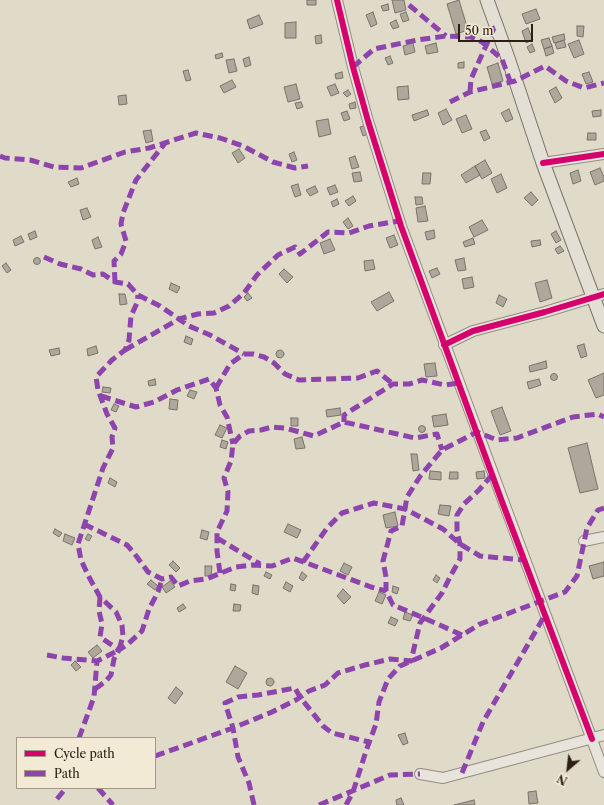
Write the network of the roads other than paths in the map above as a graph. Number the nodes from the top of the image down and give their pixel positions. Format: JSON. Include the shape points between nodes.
{"nodes":[{"id":1,"x":337,"y":0,"type":"edge"},
{"id":2,"x":487,"y":0,"type":"edge"},
{"id":3,"x":604,"y":154,"type":"edge"},
{"id":4,"x":543,"y":163,"type":"junction"},
{"id":5,"x":598,"y":296,"type":"edge"},
{"id":6,"x":604,"y":326,"type":"edge"},
{"id":7,"x":444,"y":345,"type":"junction"},
{"id":8,"x":604,"y":537,"type":"edge"},
{"id":9,"x":584,"y":541,"type":"dead end"},
{"id":10,"x":604,"y":735,"type":"edge"},
{"id":11,"x":592,"y":739,"type":"junction"},
{"id":12,"x":604,"y":772,"type":"edge"},
{"id":13,"x":420,"y":774,"type":"dead end"}],
"edges":[{"from":1,"to":7,"type":"street","via":[[368,120],[401,226]]},
{"from":2,"to":4,"type":"main road"},
{"from":3,"to":4,"type":"street"},
{"from":4,"to":5,"type":"main road"},
{"from":5,"to":6,"type":"main road"},
{"from":5,"to":7,"type":"street","via":[[473,331]]},
{"from":7,"to":11,"type":"street"},
{"from":8,"to":9,"type":"street"},
{"from":10,"to":11,"type":"street"},
{"from":11,"to":12,"type":"street"},
{"from":11,"to":13,"type":"street","via":[[443,778]]}]}
